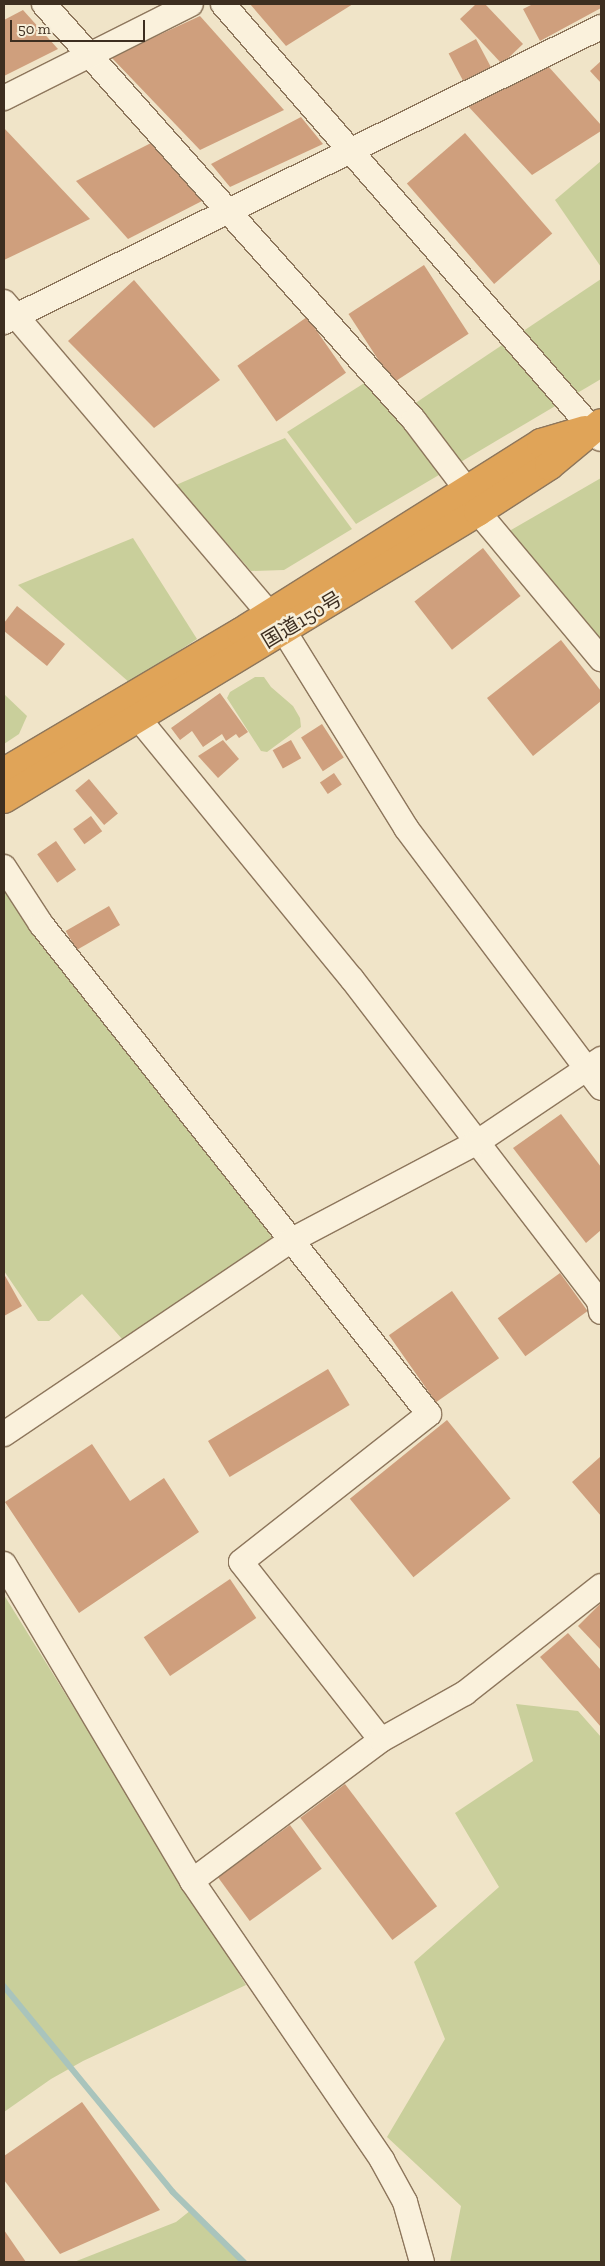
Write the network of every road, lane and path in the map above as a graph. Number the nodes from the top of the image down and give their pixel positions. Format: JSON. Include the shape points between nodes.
{"nodes":[{"id":1,"x":44,"y":4,"type":"edge"},
{"id":2,"x":191,"y":4,"type":"edge"},
{"id":3,"x":223,"y":4,"type":"edge"},
{"id":4,"x":601,"y":26,"type":"edge"},
{"id":5,"x":91,"y":54,"type":"junction"},
{"id":6,"x":4,"y":98,"type":"edge"},
{"id":7,"x":352,"y":151,"type":"junction"},
{"id":8,"x":231,"y":210,"type":"junction"},
{"id":9,"x":8,"y":313,"type":"edge"},
{"id":10,"x":598,"y":430,"type":"edge"},
{"id":11,"x":473,"y":501,"type":"junction"},
{"id":12,"x":277,"y":622,"type":"junction"},
{"id":13,"x":601,"y":659,"type":"edge"},
{"id":14,"x":139,"y":719,"type":"junction"},
{"id":15,"x":4,"y":772,"type":"edge"},
{"id":16,"x":4,"y":799,"type":"edge"},
{"id":17,"x":4,"y":866,"type":"edge"},
{"id":18,"x":594,"y":1064,"type":"edge"},
{"id":19,"x":601,"y":1088,"type":"edge"},
{"id":20,"x":476,"y":1143,"type":"junction"},
{"id":21,"x":290,"y":1241,"type":"junction"},
{"id":22,"x":601,"y":1312,"type":"edge"},
{"id":23,"x":4,"y":1434,"type":"edge"},
{"id":24,"x":4,"y":1564,"type":"edge"},
{"id":25,"x":601,"y":1586,"type":"edge"},
{"id":26,"x":380,"y":1740,"type":"junction"},
{"id":27,"x":192,"y":1881,"type":"junction"},
{"id":28,"x":422,"y":2262,"type":"edge"}],
"edges":[{"from":1,"to":5,"type":"street"},
{"from":2,"to":5,"type":"street"},
{"from":3,"to":7,"type":"street"},
{"from":4,"to":7,"type":"street"},
{"from":5,"to":6,"type":"street"},
{"from":5,"to":8,"type":"street"},
{"from":7,"to":8,"type":"street"},
{"from":7,"to":10,"type":"street"},
{"from":8,"to":9,"type":"street"},
{"from":8,"to":11,"type":"street","via":[[414,420]]},
{"from":9,"to":12,"type":"street"},
{"from":10,"to":11,"type":"highway","name":"国道150号","via":[[541,444]]},
{"from":11,"to":12,"type":"highway","name":"国道150号"},
{"from":11,"to":13,"type":"street"},
{"from":12,"to":14,"type":"highway","name":"国道150号"},
{"from":12,"to":15,"type":"highway","name":"国道150号"},
{"from":12,"to":18,"type":"street","via":[[406,828]]},
{"from":14,"to":16,"type":"highway","name":"国道150号"},
{"from":14,"to":20,"type":"street","via":[[352,979]]},
{"from":17,"to":21,"type":"street","via":[[41,924]]},
{"from":18,"to":19,"type":"street"},
{"from":18,"to":20,"type":"street"},
{"from":20,"to":21,"type":"street"},
{"from":20,"to":22,"type":"street","via":[[599,1301]]},
{"from":21,"to":23,"type":"street"},
{"from":21,"to":26,"type":"street","via":[[429,1414],[241,1562]]},
{"from":24,"to":27,"type":"street"},
{"from":25,"to":26,"type":"street","via":[[465,1693]]},
{"from":26,"to":27,"type":"street"},
{"from":27,"to":28,"type":"street","via":[[382,2160],[405,2202]]}]}
